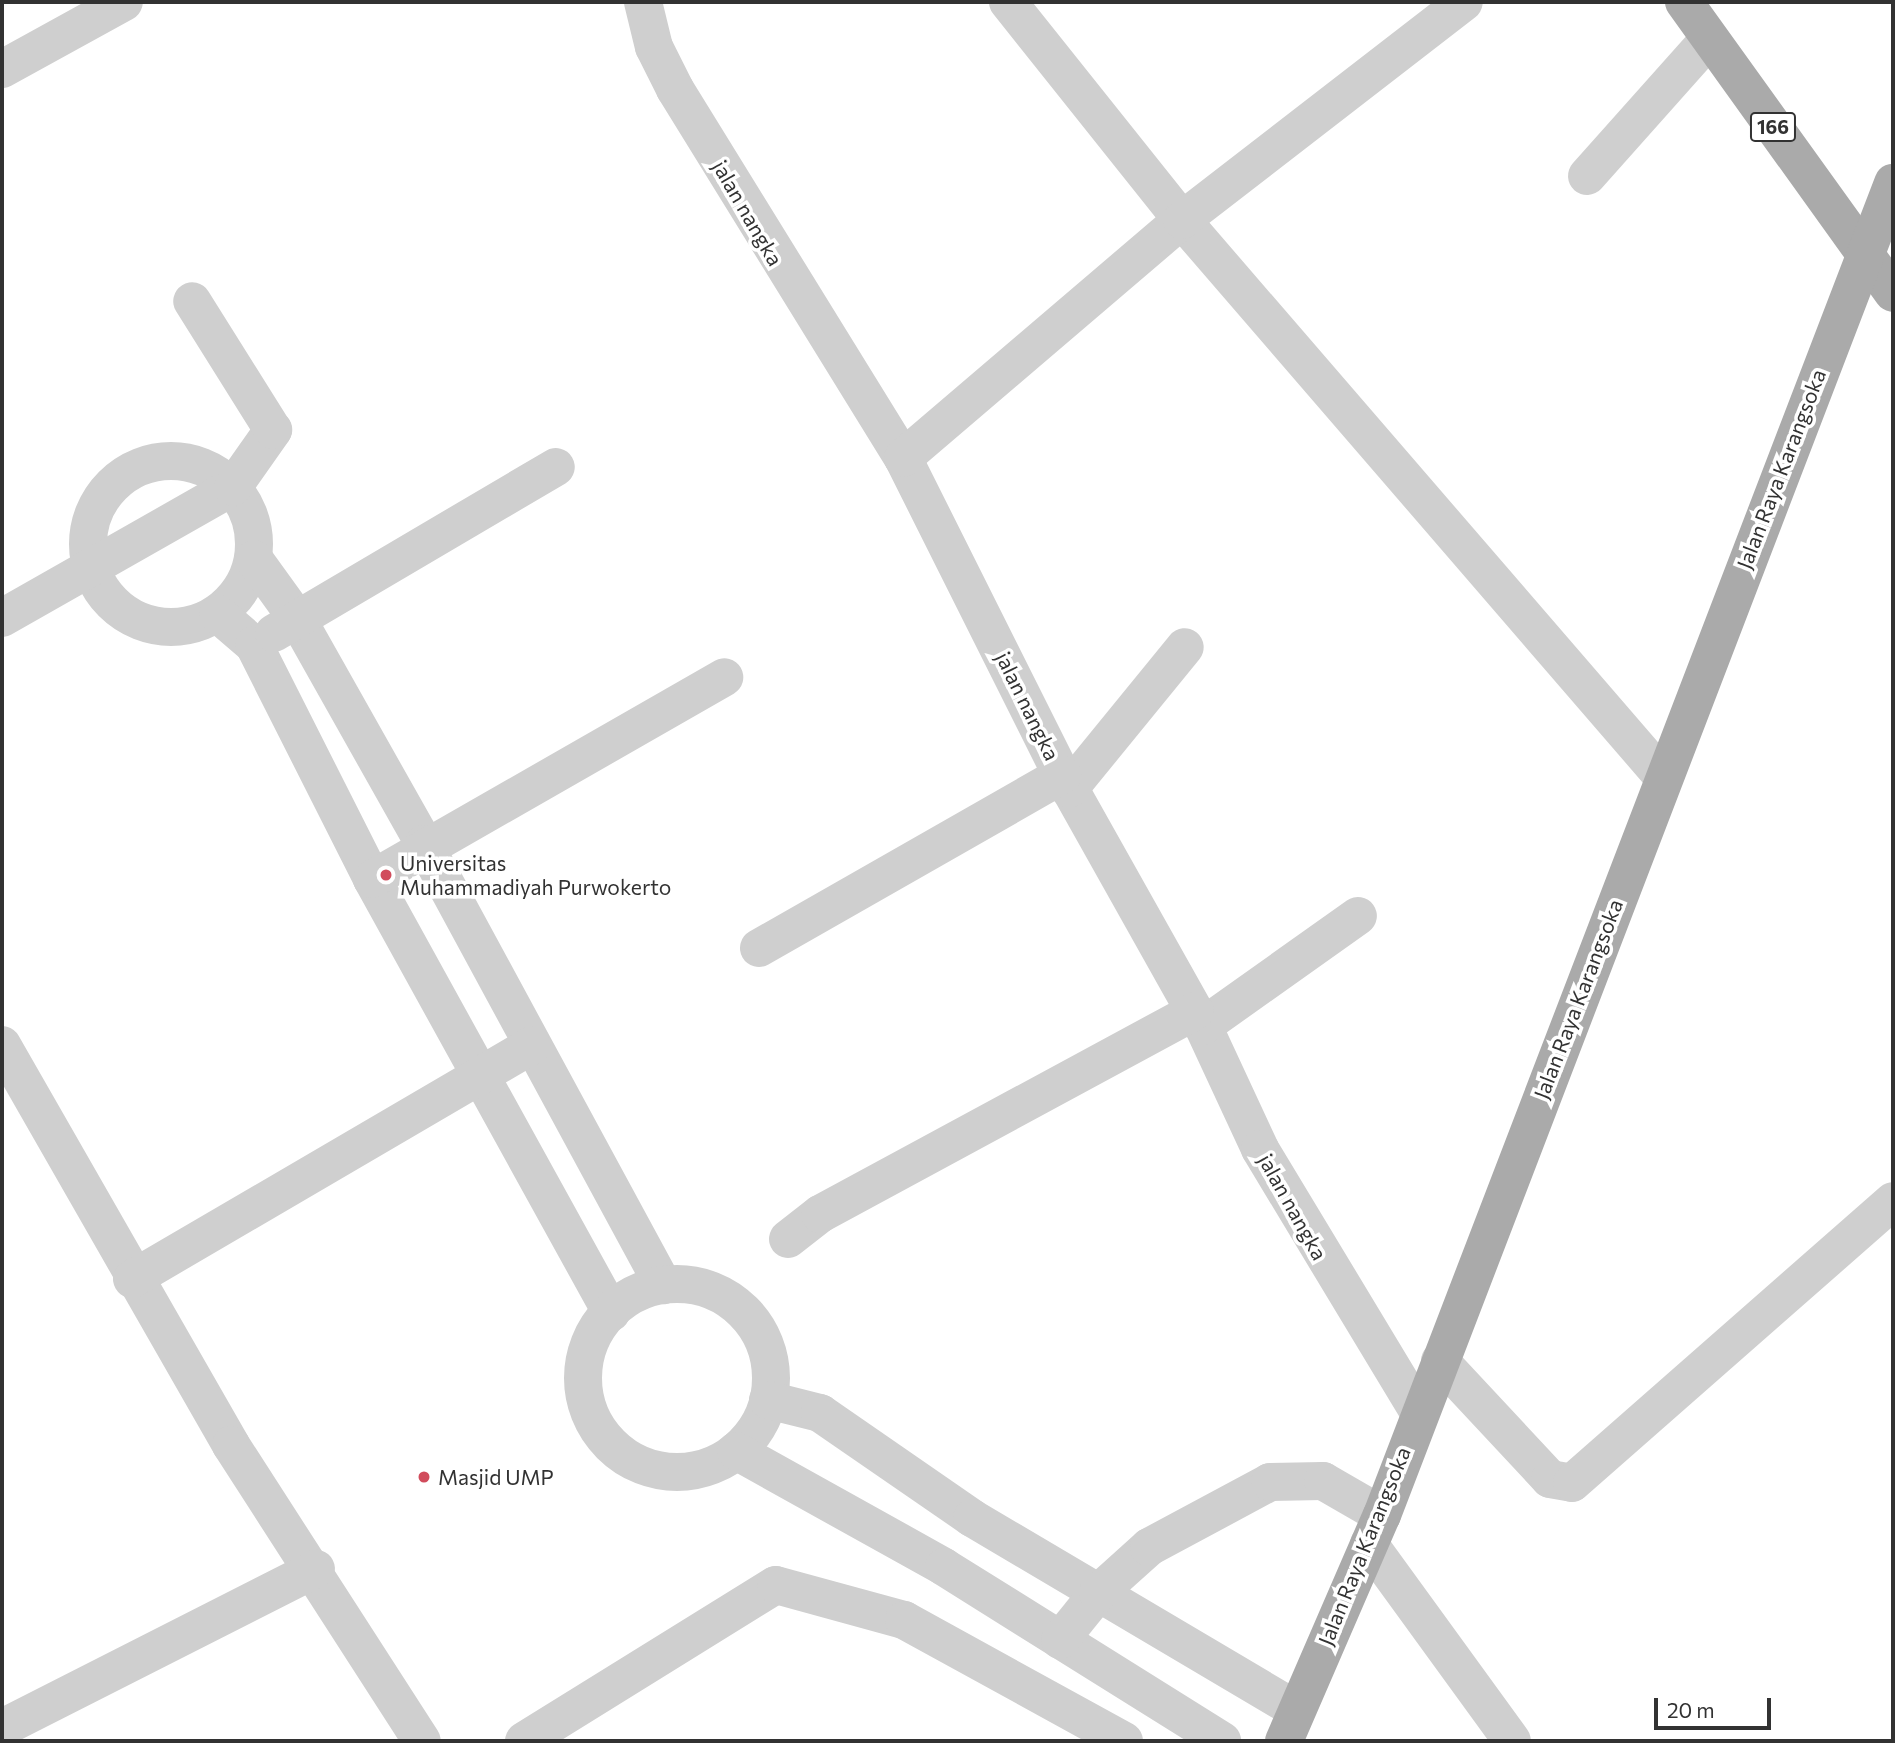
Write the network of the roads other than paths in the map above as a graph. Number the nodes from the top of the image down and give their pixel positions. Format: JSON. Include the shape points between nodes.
{"nodes":[{"id":1,"x":124,"y":2,"type":"edge"},
{"id":2,"x":643,"y":2,"type":"edge"},
{"id":3,"x":1008,"y":2,"type":"edge"},
{"id":4,"x":1464,"y":2,"type":"edge"},
{"id":5,"x":1684,"y":2,"type":"edge"},
{"id":6,"x":1709,"y":40,"type":"junction"},
{"id":7,"x":2,"y":69,"type":"edge"},
{"id":8,"x":1587,"y":176,"type":"dead end"},
{"id":9,"x":1893,"y":183,"type":"edge"},
{"id":10,"x":1182,"y":220,"type":"junction"},
{"id":11,"x":1864,"y":252,"type":"junction"},
{"id":12,"x":1893,"y":293,"type":"edge"},
{"id":13,"x":192,"y":301,"type":"dead end"},
{"id":14,"x":903,"y":458,"type":"junction"},
{"id":15,"x":556,"y":467,"type":"dead end"},
{"id":16,"x":233,"y":487,"type":"junction"},
{"id":17,"x":254,"y":559,"type":"junction"},
{"id":18,"x":91,"y":571,"type":"junction"},
{"id":19,"x":218,"y":614,"type":"junction"},
{"id":20,"x":2,"y":618,"type":"edge"},
{"id":21,"x":298,"y":620,"type":"junction"},
{"id":22,"x":254,"y":645,"type":"junction"},
{"id":23,"x":1185,"y":647,"type":"dead end"},
{"id":24,"x":724,"y":677,"type":"dead end"},
{"id":25,"x":1663,"y":777,"type":"junction"},
{"id":26,"x":1066,"y":782,"type":"junction"},
{"id":27,"x":424,"y":844,"type":"junction"},
{"id":28,"x":372,"y":879,"type":"junction"},
{"id":29,"x":1358,"y":916,"type":"dead end"},
{"id":30,"x":759,"y":948,"type":"dead end"},
{"id":31,"x":1199,"y":1018,"type":"junction"},
{"id":32,"x":2,"y":1045,"type":"edge"},
{"id":33,"x":531,"y":1045,"type":"junction"},
{"id":34,"x":480,"y":1072,"type":"junction"},
{"id":35,"x":1893,"y":1201,"type":"edge"},
{"id":36,"x":788,"y":1239,"type":"dead end"},
{"id":37,"x":132,"y":1279,"type":"junction"},
{"id":38,"x":663,"y":1285,"type":"junction"},
{"id":39,"x":611,"y":1312,"type":"junction"},
{"id":40,"x":1440,"y":1361,"type":"junction"},
{"id":41,"x":768,"y":1400,"type":"junction"},
{"id":42,"x":1417,"y":1409,"type":"junction"},
{"id":43,"x":736,"y":1451,"type":"junction"},
{"id":44,"x":1376,"y":1529,"type":"junction"},
{"id":45,"x":316,"y":1569,"type":"junction"},
{"id":46,"x":1098,"y":1593,"type":"junction"},
{"id":47,"x":1060,"y":1640,"type":"junction"},
{"id":48,"x":1291,"y":1726,"type":"edge"},
{"id":49,"x":2,"y":1728,"type":"edge"},
{"id":50,"x":422,"y":1741,"type":"edge"},
{"id":51,"x":524,"y":1741,"type":"edge"},
{"id":52,"x":1124,"y":1741,"type":"edge"},
{"id":53,"x":1222,"y":1741,"type":"edge"},
{"id":54,"x":1512,"y":1741,"type":"edge"}],
"edges":[{"from":1,"to":7,"type":"street"},
{"from":2,"to":14,"type":"street","name":"jalan nangka","via":[[654,47],[675,89]]},
{"from":3,"to":10,"type":"street"},
{"from":4,"to":10,"type":"street"},
{"from":5,"to":6,"type":"main road","number":"166"},
{"from":6,"to":8,"type":"street"},
{"from":6,"to":11,"type":"main road","number":"166"},
{"from":9,"to":11,"type":"main road","name":"Jalan Raya Karangsoka"},
{"from":10,"to":14,"type":"street"},
{"from":10,"to":25,"type":"street"},
{"from":11,"to":12,"type":"main road","number":"166"},
{"from":11,"to":25,"type":"main road","name":"Jalan Raya Karangsoka"},
{"from":13,"to":16,"type":"street","via":[[273,430]]},
{"from":14,"to":26,"type":"street","name":"jalan nangka"},
{"from":15,"to":21,"type":"street"},
{"from":16,"to":17,"type":"street","via":[[248,508]]},
{"from":16,"to":18,"type":"street"},
{"from":16,"to":18,"type":"street","via":[[207,468],[175,460],[143,464],[115,481],[96,508],[87,539]]},
{"from":17,"to":19,"type":"street","via":[[242,590]]},
{"from":17,"to":21,"type":"street"},
{"from":18,"to":19,"type":"street","via":[[106,598],[139,621],[189,626]]},
{"from":18,"to":20,"type":"street"},
{"from":19,"to":22,"type":"street"},
{"from":21,"to":22,"type":"street"},
{"from":21,"to":27,"type":"street"},
{"from":22,"to":28,"type":"street"},
{"from":23,"to":26,"type":"street"},
{"from":24,"to":27,"type":"street"},
{"from":25,"to":40,"type":"main road","name":"Jalan Raya Karangsoka"},
{"from":26,"to":30,"type":"street"},
{"from":26,"to":31,"type":"street","name":"jalan nangka"},
{"from":27,"to":28,"type":"street"},
{"from":27,"to":33,"type":"street"},
{"from":28,"to":34,"type":"street"},
{"from":29,"to":31,"type":"street"},
{"from":31,"to":36,"type":"street","via":[[820,1214]]},
{"from":31,"to":42,"type":"street","name":"jalan nangka","via":[[1318,1254]]},
{"from":32,"to":37,"type":"street"},
{"from":33,"to":34,"type":"street"},
{"from":33,"to":38,"type":"street"},
{"from":34,"to":37,"type":"street"},
{"from":34,"to":39,"type":"street"},
{"from":35,"to":40,"type":"street","via":[[1572,1483],[1550,1479]]},
{"from":37,"to":45,"type":"street"},
{"from":38,"to":39,"type":"street","via":[[626,1298]]},
{"from":38,"to":41,"type":"street","via":[[695,1285],[725,1296],[749,1316],[769,1356]]},
{"from":39,"to":43,"type":"street","via":[[585,1352],[582,1381],[602,1436],[651,1469],[681,1472]]},
{"from":40,"to":42,"type":"main road","name":"Jalan Raya Karangsoka"},
{"from":41,"to":43,"type":"street","via":[[757,1428]]},
{"from":41,"to":46,"type":"street","via":[[820,1413],[972,1518]]},
{"from":42,"to":44,"type":"main road","name":"Jalan Raya Karangsoka"},
{"from":43,"to":47,"type":"street","via":[[944,1567]]},
{"from":44,"to":46,"type":"street","via":[[1323,1481],[1269,1482],[1149,1547]]},
{"from":44,"to":48,"type":"main road","name":"Jalan Raya Karangsoka"},
{"from":44,"to":54,"type":"street"},
{"from":45,"to":49,"type":"street"},
{"from":45,"to":50,"type":"street"},
{"from":46,"to":47,"type":"street"},
{"from":46,"to":48,"type":"street"},
{"from":47,"to":53,"type":"street"},
{"from":51,"to":52,"type":"street","via":[[776,1585],[904,1620]]}]}
